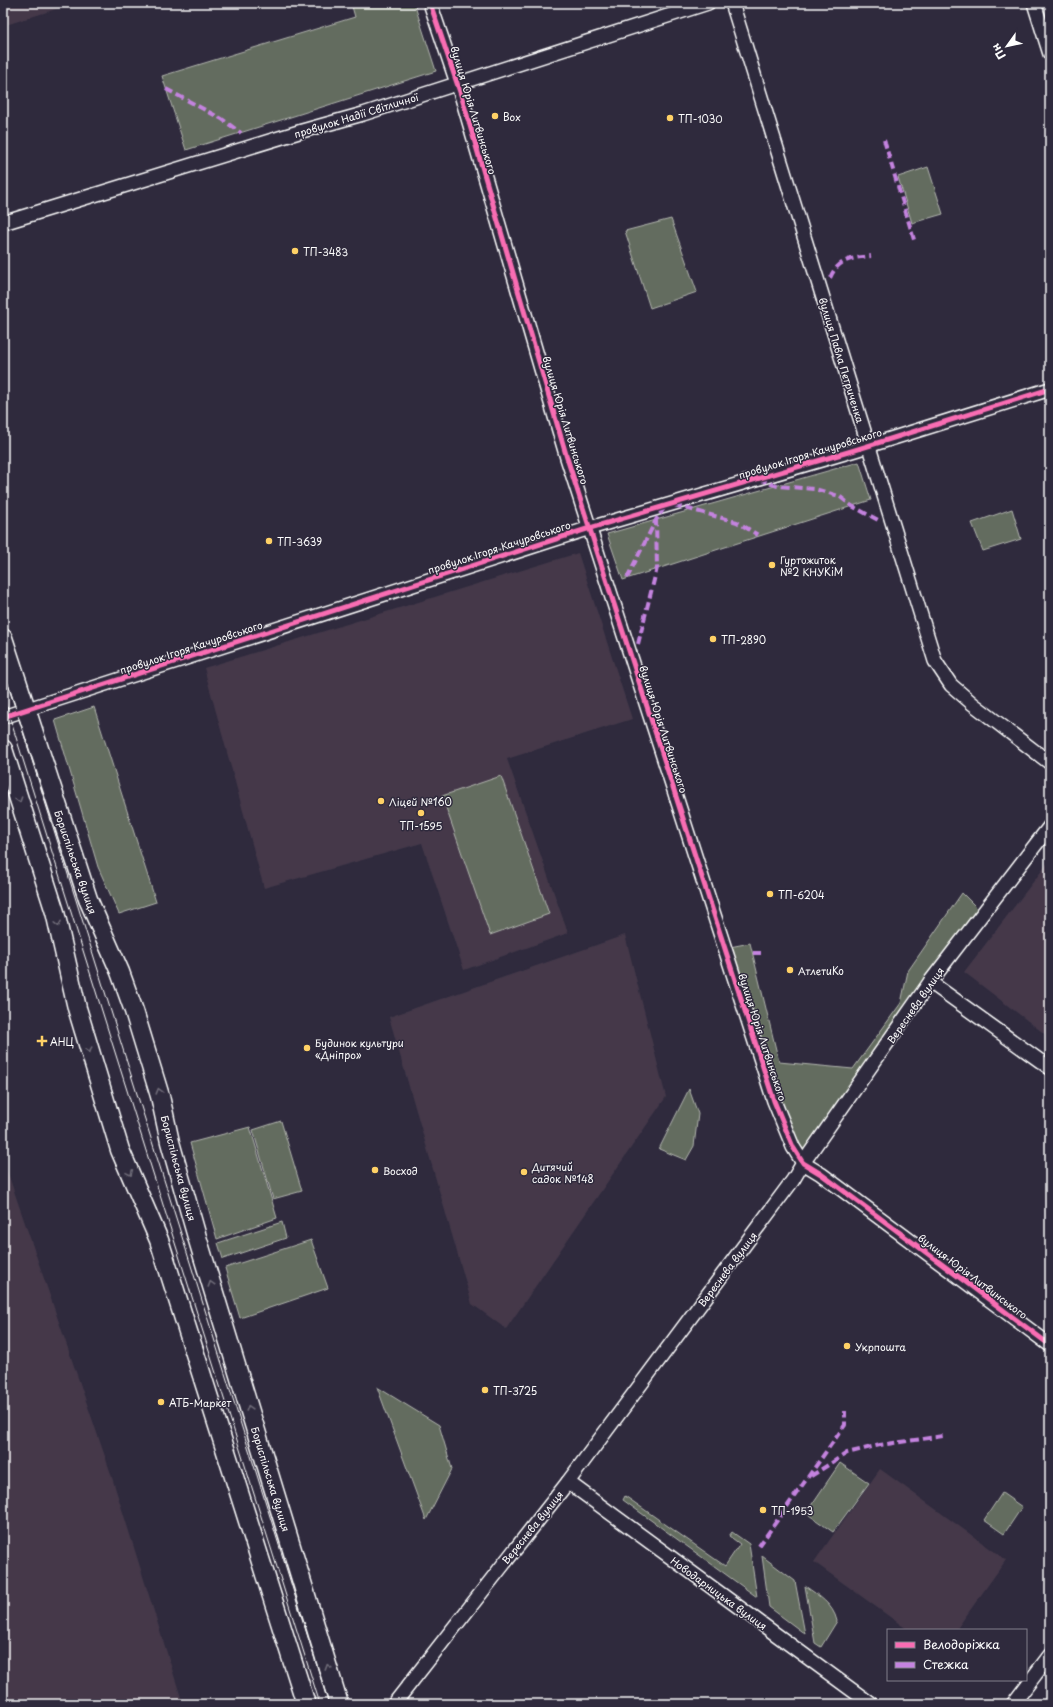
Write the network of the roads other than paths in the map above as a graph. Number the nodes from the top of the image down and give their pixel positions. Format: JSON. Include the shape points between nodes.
{"nodes":[{"id":1,"x":430,"y":3,"type":"edge"},
{"id":2,"x":708,"y":3,"type":"edge"},
{"id":3,"x":732,"y":3,"type":"edge"},
{"id":4,"x":1034,"y":3,"type":"edge"},
{"id":5,"x":1050,"y":54,"type":"edge"},
{"id":6,"x":458,"y":84,"type":"junction"},
{"id":7,"x":3,"y":223,"type":"edge"},
{"id":8,"x":1050,"y":389,"type":"edge"},
{"id":9,"x":868,"y":446,"type":"junction"},
{"id":10,"x":590,"y":528,"type":"junction"},
{"id":11,"x":3,"y":638,"type":"edge"},
{"id":12,"x":25,"y":710,"type":"junction"},
{"id":13,"x":3,"y":717,"type":"edge"},
{"id":14,"x":3,"y":750,"type":"edge"},
{"id":15,"x":1050,"y":763,"type":"edge"},
{"id":16,"x":1050,"y":826,"type":"edge"},
{"id":17,"x":930,"y":982,"type":"junction"},
{"id":18,"x":1050,"y":1068,"type":"edge"},
{"id":19,"x":803,"y":1163,"type":"junction"},
{"id":20,"x":1050,"y":1345,"type":"edge"},
{"id":21,"x":568,"y":1482,"type":"junction"},
{"id":22,"x":1050,"y":1655,"type":"edge"},
{"id":23,"x":306,"y":1704,"type":"edge"},
{"id":24,"x":339,"y":1704,"type":"edge"},
{"id":25,"x":394,"y":1704,"type":"edge"},
{"id":26,"x":871,"y":1704,"type":"edge"},
{"id":27,"x":1013,"y":1704,"type":"edge"}],
"edges":[{"from":1,"to":6,"type":"street","name":"вулиця Юрія Литвинського"},
{"from":2,"to":6,"type":"street","name":"провулок Надії Світличної"},
{"from":3,"to":9,"type":"street","name":"вулиця Павла Петриченка"},
{"from":4,"to":5,"type":"street"},
{"from":6,"to":7,"type":"street","name":"провулок Надії Світличної"},
{"from":6,"to":10,"type":"street","name":"вулиця Юрія Литвинського","via":[[567,458]]},
{"from":8,"to":9,"type":"street","name":"провулок Ігоря Качуровського"},
{"from":9,"to":10,"type":"street","name":"провулок Ігоря Качуровського"},
{"from":9,"to":15,"type":"street","name":"вулиця Павла Петриченка","via":[[935,661],[951,685]]},
{"from":10,"to":12,"type":"street","name":"провулок Ігоря Качуровського"},
{"from":10,"to":19,"type":"street","name":"вулиця Юрія Литвинського","via":[[774,1101],[793,1147]]},
{"from":11,"to":12,"type":"main road","name":"Бориспільська вулиця"},
{"from":12,"to":13,"type":"street","name":"провулок Ігоря Качуровського"},
{"from":24,"to":12,"type":"main road","name":"Бориспільська вулиця","one_way":true,"via":[[197,1237],[170,1142],[160,1096],[134,1011],[88,899]]},
{"from":14,"to":23,"type":"main road","one_way":true,"via":[[55,912],[77,1008],[120,1150],[159,1240]]},
{"from":16,"to":17,"type":"street","name":"Вереснева вулиця"},
{"from":17,"to":18,"type":"street"},
{"from":17,"to":19,"type":"street","name":"Вереснева вулиця"},
{"from":19,"to":20,"type":"street","name":"вулиця Юрія Литвинського"},
{"from":19,"to":21,"type":"street","name":"Вереснева вулиця","via":[[794,1180]]},
{"from":21,"to":25,"type":"street","name":"Вереснева вулиця"},
{"from":21,"to":26,"type":"street","name":"Новодарницька вулиця"},
{"from":22,"to":27,"type":"street"}]}
